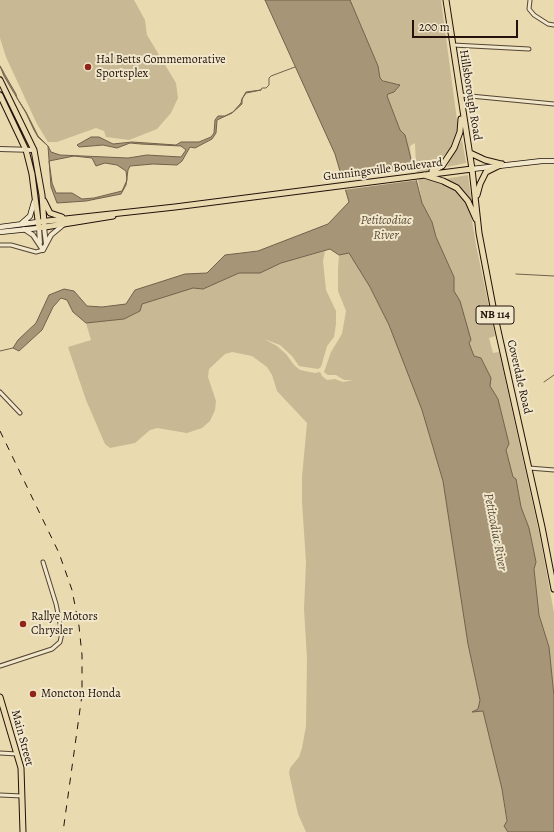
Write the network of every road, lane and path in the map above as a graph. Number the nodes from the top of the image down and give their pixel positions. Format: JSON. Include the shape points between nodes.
{"nodes":[{"id":1,"x":446,"y":0,"type":"edge"},
{"id":2,"x":530,"y":0,"type":"edge"},
{"id":3,"x":554,"y":25,"type":"edge"},
{"id":4,"x":452,"y":45,"type":"junction"},
{"id":5,"x":529,"y":49,"type":"dead end"},
{"id":6,"x":0,"y":80,"type":"edge"},
{"id":7,"x":0,"y":95,"type":"edge"},
{"id":8,"x":460,"y":95,"type":"junction"},
{"id":9,"x":554,"y":104,"type":"edge"},
{"id":10,"x":462,"y":108,"type":"junction"},
{"id":11,"x":0,"y":149,"type":"edge"},
{"id":12,"x":26,"y":150,"type":"junction"},
{"id":13,"x":34,"y":150,"type":"junction"},
{"id":14,"x":470,"y":154,"type":"junction"},
{"id":15,"x":554,"y":161,"type":"edge"},
{"id":16,"x":502,"y":164,"type":"junction"},
{"id":17,"x":472,"y":169,"type":"junction"},
{"id":18,"x":437,"y":171,"type":"junction"},
{"id":19,"x":421,"y":174,"type":"junction"},
{"id":20,"x":42,"y":194,"type":"junction"},
{"id":21,"x":35,"y":198,"type":"junction"},
{"id":22,"x":476,"y":203,"type":"junction"},
{"id":23,"x":148,"y":210,"type":"junction"},
{"id":24,"x":64,"y":218,"type":"junction"},
{"id":25,"x":39,"y":222,"type":"junction"},
{"id":26,"x":22,"y":223,"type":"junction"},
{"id":27,"x":65,"y":224,"type":"junction"},
{"id":28,"x":0,"y":227,"type":"edge"},
{"id":29,"x":479,"y":227,"type":"junction"},
{"id":30,"x":39,"y":228,"type":"junction"},
{"id":31,"x":22,"y":229,"type":"junction"},
{"id":32,"x":0,"y":232,"type":"edge"},
{"id":33,"x":46,"y":244,"type":"junction"},
{"id":34,"x":0,"y":245,"type":"edge"},
{"id":35,"x":40,"y":246,"type":"junction"},
{"id":36,"x":43,"y":250,"type":"junction"},
{"id":37,"x":0,"y":392,"type":"edge"},
{"id":38,"x":20,"y":413,"type":"dead end"},
{"id":39,"x":529,"y":468,"type":"junction"},
{"id":40,"x":554,"y":470,"type":"edge"},
{"id":41,"x":43,"y":562,"type":"dead end"},
{"id":42,"x":554,"y":589,"type":"edge"},
{"id":43,"x":0,"y":666,"type":"edge"},
{"id":44,"x":0,"y":697,"type":"edge"},
{"id":45,"x":3,"y":713,"type":"edge"},
{"id":46,"x":0,"y":753,"type":"edge"},
{"id":47,"x":18,"y":754,"type":"junction"},
{"id":48,"x":0,"y":795,"type":"edge"},
{"id":49,"x":22,"y":796,"type":"junction"},
{"id":50,"x":23,"y":832,"type":"edge"}],
"edges":[{"from":1,"to":4,"type":"main road","name":"Hillsborough Road","number":"NB 114"},
{"from":2,"to":3,"type":"street","via":[[529,9],[534,15]]},
{"from":4,"to":5,"type":"street"},
{"from":4,"to":8,"type":"main road","name":"Hillsborough Road","number":"NB 114"},
{"from":6,"to":13,"type":"main road"},
{"from":7,"to":12,"type":"main road"},
{"from":8,"to":9,"type":"street"},
{"from":8,"to":10,"type":"main road","name":"Hillsborough Road","number":"NB 114"},
{"from":10,"to":14,"type":"main road","name":"Hillsborough Road","number":"NB 114"},
{"from":10,"to":18,"type":"main road","via":[[457,142]]},
{"from":11,"to":12,"type":"street"},
{"from":12,"to":13,"type":"street"},
{"from":12,"to":21,"type":"main road"},
{"from":13,"to":20,"type":"main road"},
{"from":14,"to":16,"type":"main road"},
{"from":14,"to":17,"type":"main road","name":"Hillsborough Road","number":"NB 114"},
{"from":15,"to":16,"type":"main road","name":"Gunningsville Boulevard"},
{"from":16,"to":17,"type":"main road","name":"Gunningsville Boulevard"},
{"from":16,"to":22,"type":"main road","via":[[484,174]]},
{"from":17,"to":18,"type":"main road","name":"Gunningsville Boulevard"},
{"from":17,"to":22,"type":"main road","name":"Coverdale Road","number":"NB 114"},
{"from":18,"to":19,"type":"main road","name":"Gunningsville Boulevard"},
{"from":19,"to":23,"type":"main road","name":"Gunningsville Boulevard"},
{"from":19,"to":29,"type":"main road","via":[[454,186],[464,195]]},
{"from":20,"to":24,"type":"main road","via":[[50,213]]},
{"from":20,"to":25,"type":"main road"},
{"from":21,"to":25,"type":"main road"},
{"from":21,"to":26,"type":"main road","via":[[31,215]]},
{"from":22,"to":29,"type":"main road","name":"Coverdale Road","number":"NB 114"},
{"from":23,"to":24,"type":"main road"},
{"from":23,"to":27,"type":"main road"},
{"from":24,"to":25,"type":"main road"},
{"from":25,"to":26,"type":"main road"},
{"from":25,"to":30,"type":"main road"},
{"from":26,"to":28,"type":"main road"},
{"from":27,"to":30,"type":"main road"},
{"from":27,"to":33,"type":"street","via":[[54,230]]},
{"from":29,"to":39,"type":"main road","name":"Coverdale Road","number":"NB 114","via":[[497,324]]},
{"from":30,"to":31,"type":"main road"},
{"from":30,"to":33,"type":"street"},
{"from":30,"to":35,"type":"street"},
{"from":31,"to":32,"type":"main road"},
{"from":31,"to":35,"type":"street","via":[[31,233]]},
{"from":33,"to":36,"type":"street"},
{"from":34,"to":36,"type":"street","via":[[36,252]]},
{"from":35,"to":36,"type":"street"},
{"from":37,"to":38,"type":"street"},
{"from":39,"to":40,"type":"street"},
{"from":39,"to":42,"type":"main road","name":"Coverdale Road","number":"NB 114"},
{"from":41,"to":43,"type":"street","via":[[56,604],[62,633],[60,642],[52,649]]},
{"from":44,"to":45,"type":"main road","name":"Main Street"},
{"from":45,"to":47,"type":"main road","name":"Main Street"},
{"from":46,"to":47,"type":"street"},
{"from":47,"to":49,"type":"main road","name":"Main Street","via":[[22,768]]},
{"from":48,"to":49,"type":"street"},
{"from":49,"to":50,"type":"main road","name":"Main Street"}]}
